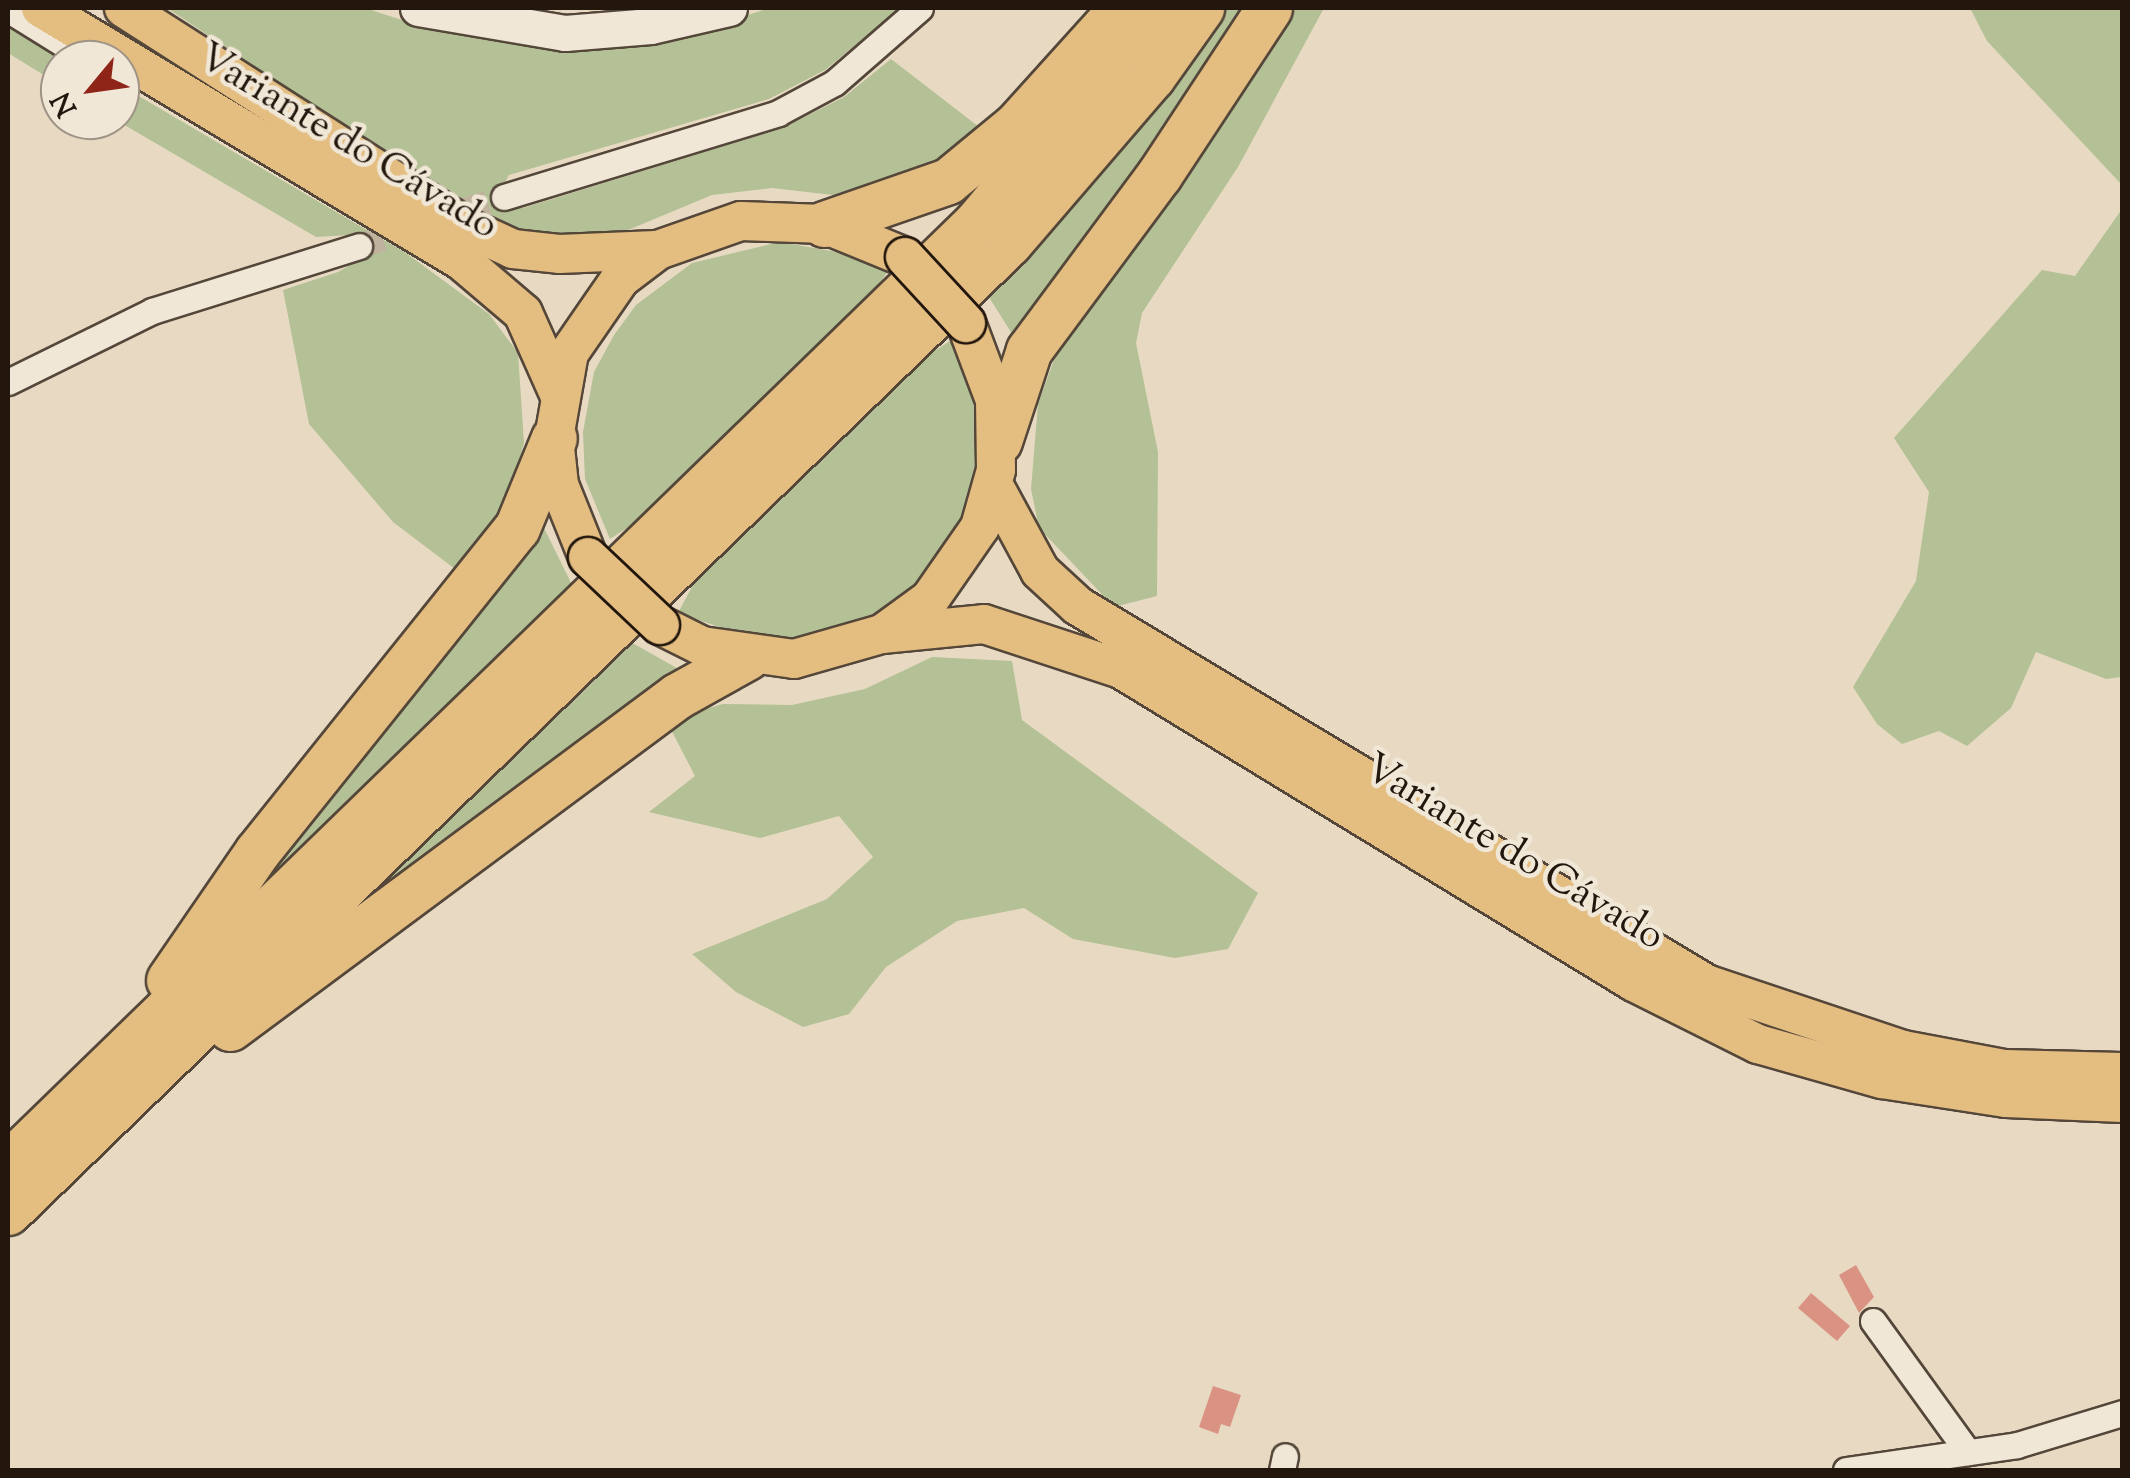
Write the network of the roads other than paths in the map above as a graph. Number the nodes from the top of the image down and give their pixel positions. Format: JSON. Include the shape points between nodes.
{"nodes":[{"id":1,"x":15,"y":8,"type":"edge"},
{"id":2,"x":41,"y":8,"type":"edge"},
{"id":3,"x":124,"y":8,"type":"edge"},
{"id":4,"x":418,"y":8,"type":"edge"},
{"id":5,"x":728,"y":8,"type":"edge"},
{"id":6,"x":920,"y":8,"type":"edge"},
{"id":7,"x":1120,"y":8,"type":"edge"},
{"id":8,"x":1156,"y":8,"type":"edge"},
{"id":9,"x":1201,"y":8,"type":"edge"},
{"id":10,"x":1269,"y":8,"type":"edge"},
{"id":11,"x":69,"y":40,"type":"edge"},
{"id":12,"x":140,"y":76,"type":"edge"},
{"id":13,"x":165,"y":84,"type":"junction"},
{"id":14,"x":504,"y":197,"type":"tunnel mouth"},
{"id":15,"x":824,"y":224,"type":"junction"},
{"id":16,"x":359,"y":246,"type":"tunnel mouth"},
{"id":17,"x":658,"y":250,"type":"junction"},
{"id":18,"x":8,"y":382,"type":"edge"},
{"id":19,"x":557,"y":417,"type":"junction"},
{"id":20,"x":996,"y":462,"type":"junction"},
{"id":21,"x":882,"y":634,"type":"junction"},
{"id":22,"x":747,"y":657,"type":"junction"},
{"id":23,"x":2122,"y":1072,"type":"edge"},
{"id":24,"x":2122,"y":1103,"type":"edge"},
{"id":25,"x":8,"y":1144,"type":"edge"},
{"id":26,"x":8,"y":1164,"type":"edge"},
{"id":27,"x":8,"y":1212,"type":"edge"},
{"id":28,"x":8,"y":1232,"type":"edge"},
{"id":29,"x":1873,"y":1321,"type":"dead end"},
{"id":30,"x":2122,"y":1413,"type":"edge"},
{"id":31,"x":1968,"y":1452,"type":"junction"},
{"id":32,"x":1846,"y":1470,"type":"edge"}],
"edges":[{"from":1,"to":11,"type":"street"},
{"from":2,"to":13,"type":"main road","name":"Variante do Cávado"},
{"from":3,"to":17,"type":"main road","name":"Variante do Cávado","via":[[499,242],[582,256]]},
{"from":4,"to":5,"type":"street","via":[[565,32],[651,26]]},
{"from":6,"to":14,"type":"street","via":[[834,83],[778,113]]},
{"from":7,"to":15,"type":"highway","via":[[982,156],[906,200]]},
{"from":8,"to":26,"type":"highway","via":[[976,223]]},
{"from":9,"to":27,"type":"highway","via":[[1152,77],[1008,242]]},
{"from":10,"to":20,"type":"highway","via":[[1159,175],[1029,350]]},
{"from":12,"to":13,"type":"street"},
{"from":13,"to":19,"type":"main road","name":"Variante do Cávado","via":[[462,261],[523,313]]},
{"from":15,"to":17,"type":"main road","via":[[741,222]]},
{"from":15,"to":20,"type":"main road","bridge":true,"via":[[906,257],[966,324],[984,360]]},
{"from":16,"to":18,"type":"street","via":[[152,310]]},
{"from":17,"to":19,"type":"main road","via":[[589,317],[569,354]]},
{"from":19,"to":22,"type":"main road","bridge":true,"via":[[559,485],[588,557],[660,625]]},
{"from":19,"to":25,"type":"highway","via":[[517,528],[257,852],[172,975]]},
{"from":20,"to":21,"type":"main road","via":[[980,527],[950,577]]},
{"from":20,"to":23,"type":"main road","name":"Variante do Cávado","via":[[1040,571],[1078,606],[1690,976],[1794,1020],[1904,1050],[2005,1069]]},
{"from":21,"to":22,"type":"main road","via":[[839,651]]},
{"from":21,"to":24,"type":"main road","name":"Variante do Cávado","via":[[984,624],[1121,668],[1634,982],[1758,1044],[1882,1079],[2006,1098]]},
{"from":22,"to":28,"type":"highway","via":[[677,696],[214,1038]]},
{"from":29,"to":31,"type":"street"},
{"from":30,"to":31,"type":"street"},
{"from":31,"to":32,"type":"street"}]}
